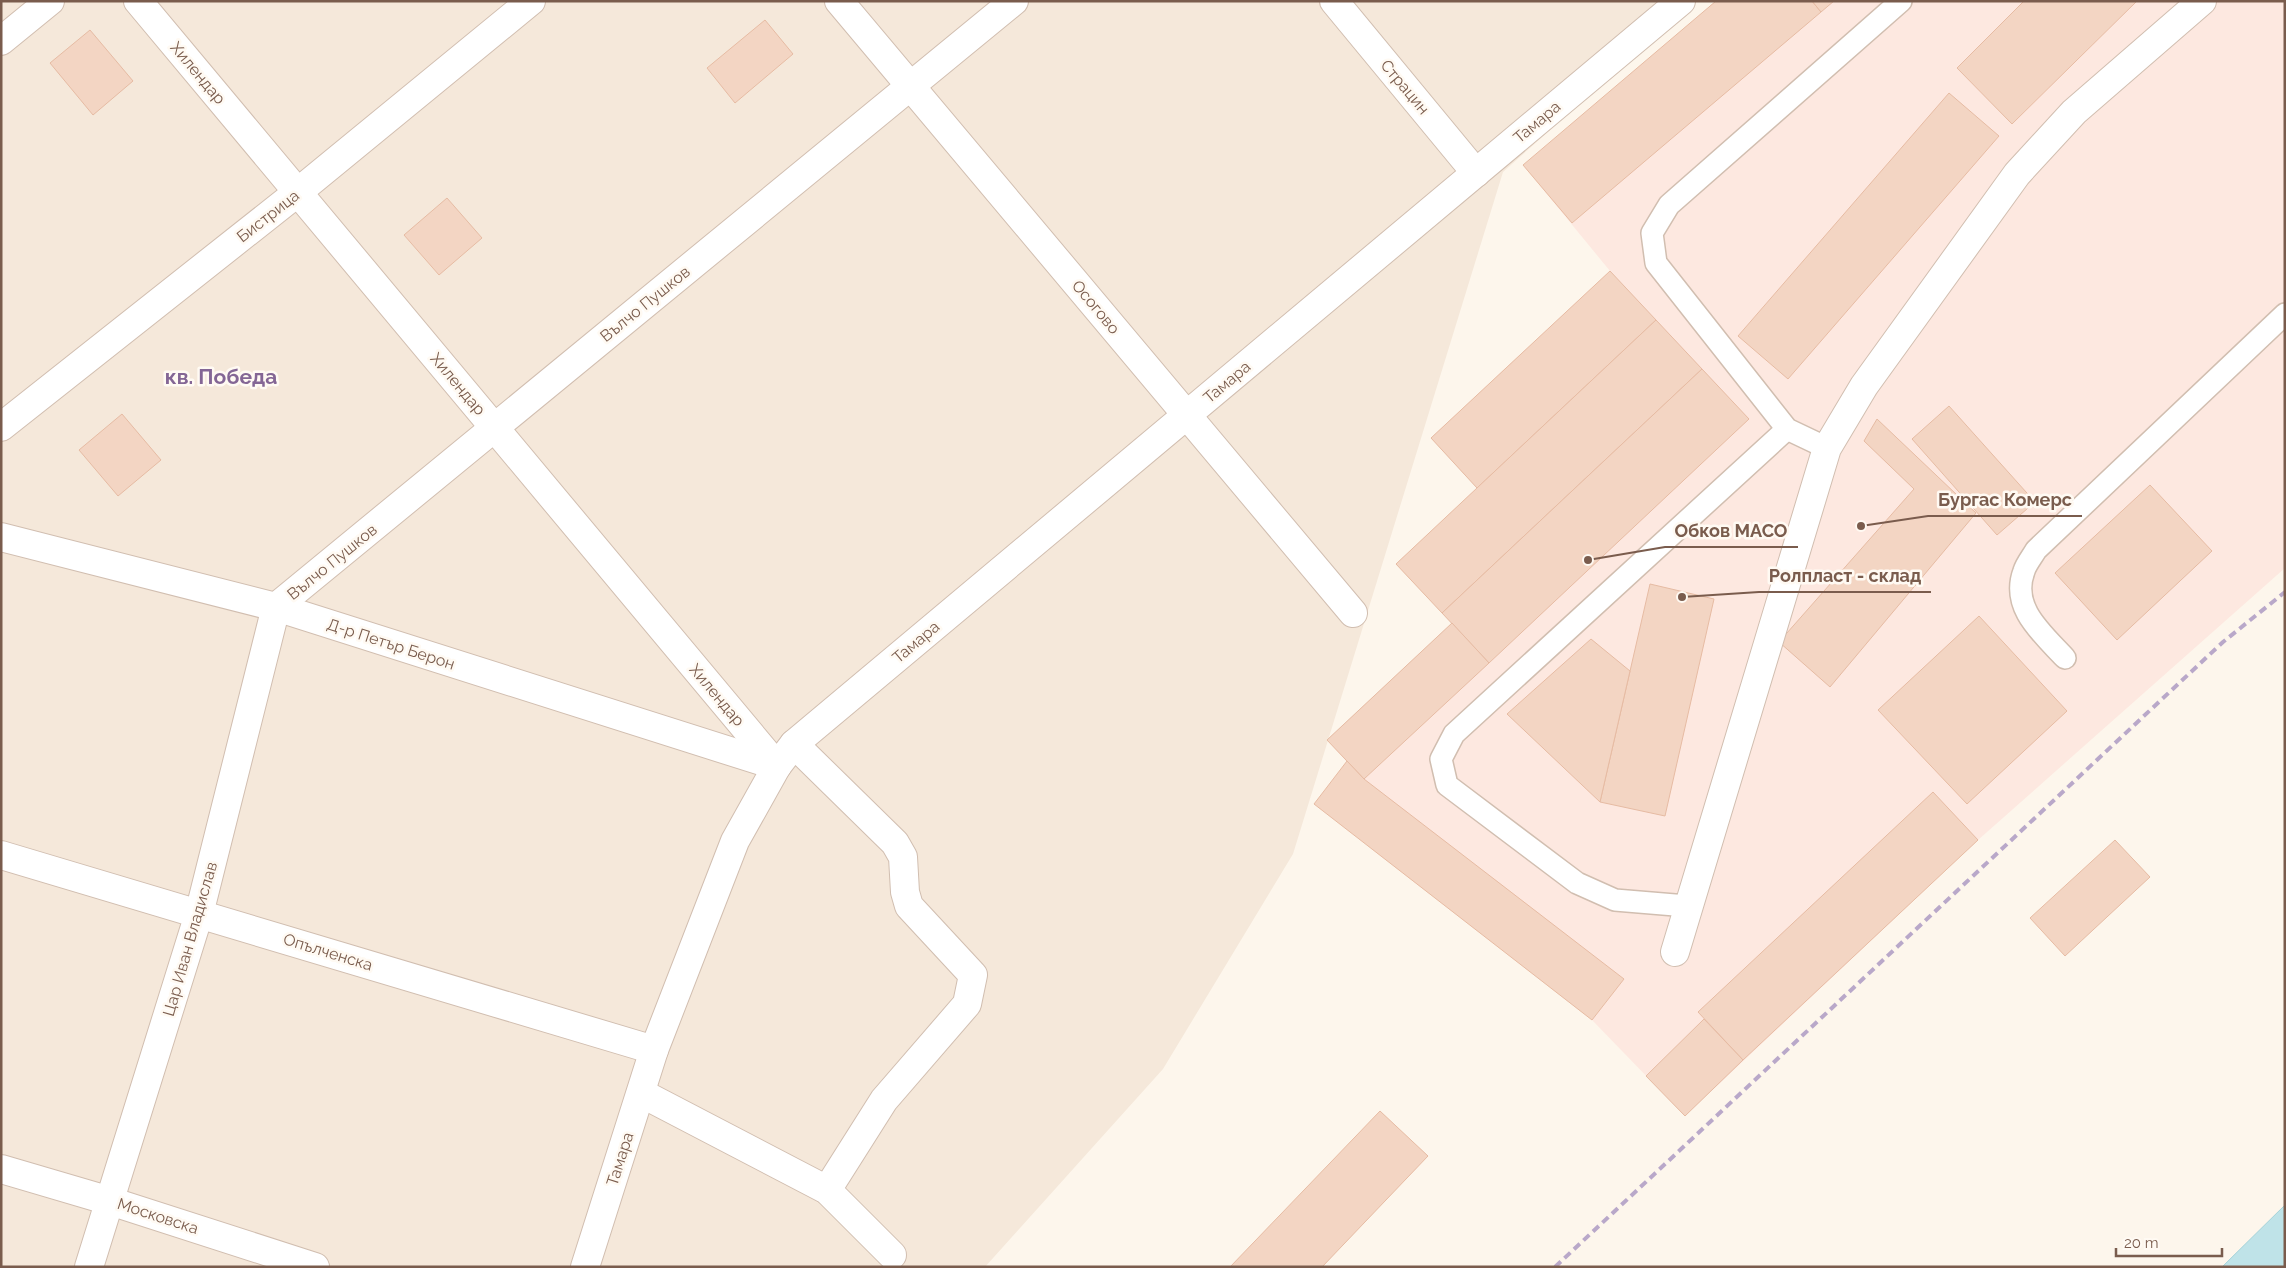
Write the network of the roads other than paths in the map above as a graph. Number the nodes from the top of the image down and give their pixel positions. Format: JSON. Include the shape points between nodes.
{"nodes":[{"id":1,"x":50,"y":1,"type":"edge"},
{"id":2,"x":138,"y":1,"type":"edge"},
{"id":3,"x":531,"y":1,"type":"edge"},
{"id":4,"x":839,"y":1,"type":"edge"},
{"id":5,"x":1014,"y":1,"type":"edge"},
{"id":6,"x":1334,"y":1,"type":"edge"},
{"id":7,"x":1681,"y":1,"type":"edge"},
{"id":8,"x":1900,"y":1,"type":"edge"},
{"id":9,"x":2202,"y":1,"type":"edge"},
{"id":10,"x":1,"y":41,"type":"edge"},
{"id":11,"x":911,"y":86,"type":"junction"},
{"id":12,"x":1476,"y":173,"type":"junction"},
{"id":13,"x":298,"y":192,"type":"junction"},
{"id":14,"x":2285,"y":314,"type":"edge"},
{"id":15,"x":1187,"y":416,"type":"junction"},
{"id":16,"x":1,"y":427,"type":"edge"},
{"id":17,"x":495,"y":428,"type":"junction"},
{"id":18,"x":1787,"y":429,"type":"junction"},
{"id":19,"x":1827,"y":448,"type":"junction"},
{"id":20,"x":1,"y":537,"type":"edge"},
{"id":21,"x":276,"y":608,"type":"junction"},
{"id":22,"x":1353,"y":613,"type":"dead end"},
{"id":23,"x":2065,"y":658,"type":"dead end"},
{"id":24,"x":794,"y":744,"type":"junction"},
{"id":25,"x":777,"y":766,"type":"junction"},
{"id":26,"x":1,"y":854,"type":"edge"},
{"id":27,"x":1687,"y":906,"type":"junction"},
{"id":28,"x":199,"y":914,"type":"junction"},
{"id":29,"x":1674,"y":952,"type":"dead end"},
{"id":30,"x":654,"y":1050,"type":"junction"},
{"id":31,"x":641,"y":1093,"type":"junction"},
{"id":32,"x":1,"y":1170,"type":"edge"},
{"id":33,"x":827,"y":1190,"type":"junction"},
{"id":34,"x":110,"y":1201,"type":"junction"},
{"id":35,"x":892,"y":1254,"type":"dead end"},
{"id":36,"x":89,"y":1267,"type":"edge"},
{"id":37,"x":315,"y":1267,"type":"edge"},
{"id":38,"x":585,"y":1267,"type":"edge"}],
"edges":[{"from":1,"to":10,"type":"street"},
{"from":2,"to":13,"type":"street","name":"Хилендар"},
{"from":3,"to":13,"type":"street","name":"Бистрица"},
{"from":4,"to":11,"type":"street","name":"Осогово"},
{"from":5,"to":11,"type":"street","name":"Вълчо Пушков"},
{"from":6,"to":12,"type":"street","name":"Страцин"},
{"from":7,"to":12,"type":"street","name":"Тамара"},
{"from":8,"to":18,"type":"lane","via":[[1669,205],[1652,233],[1656,263]]},
{"from":9,"to":19,"type":"street","via":[[2074,112],[2017,174],[1864,386]]},
{"from":11,"to":15,"type":"street","name":"Осогово"},
{"from":11,"to":17,"type":"street","name":"Вълчо Пушков"},
{"from":12,"to":15,"type":"street","name":"Тамара"},
{"from":13,"to":16,"type":"street","name":"Бистрица"},
{"from":13,"to":17,"type":"street","name":"Хилендар"},
{"from":14,"to":23,"type":"lane","via":[[2036,550],[2024,571],[2020,597],[2030,620]]},
{"from":15,"to":22,"type":"street","name":"Осогово"},
{"from":15,"to":24,"type":"street","name":"Тамара"},
{"from":17,"to":21,"type":"street","name":"Вълчо Пушков"},
{"from":17,"to":25,"type":"street","name":"Хилендар"},
{"from":18,"to":19,"type":"lane"},
{"from":18,"to":27,"type":"lane","via":[[1454,734],[1440,759],[1447,785],[1576,883],[1615,900]]},
{"from":19,"to":27,"type":"street"},
{"from":20,"to":21,"type":"street","name":"Д-р Петър Берон"},
{"from":21,"to":25,"type":"street","name":"Д-р Петър Берон"},
{"from":21,"to":28,"type":"street","name":"Цар Иван Владислав"},
{"from":24,"to":25,"type":"street","name":"Тамара"},
{"from":24,"to":33,"type":"street","via":[[895,842],[904,858],[905,892],[909,906],[973,975],[967,1004],[884,1100]]},
{"from":25,"to":30,"type":"street","name":"Тамара","via":[[735,841]]},
{"from":26,"to":28,"type":"street","name":"Опълченска"},
{"from":27,"to":29,"type":"street"},
{"from":28,"to":30,"type":"street","name":"Опълченска"},
{"from":28,"to":34,"type":"street","name":"Цар Иван Владислав"},
{"from":30,"to":31,"type":"street","name":"Тамара"},
{"from":31,"to":33,"type":"street"},
{"from":31,"to":38,"type":"street","name":"Тамара"},
{"from":32,"to":34,"type":"street","name":"Московска"},
{"from":33,"to":35,"type":"street"},
{"from":34,"to":36,"type":"street","name":"Цар Иван Владислав"},
{"from":34,"to":37,"type":"street","name":"Московска"}]}
